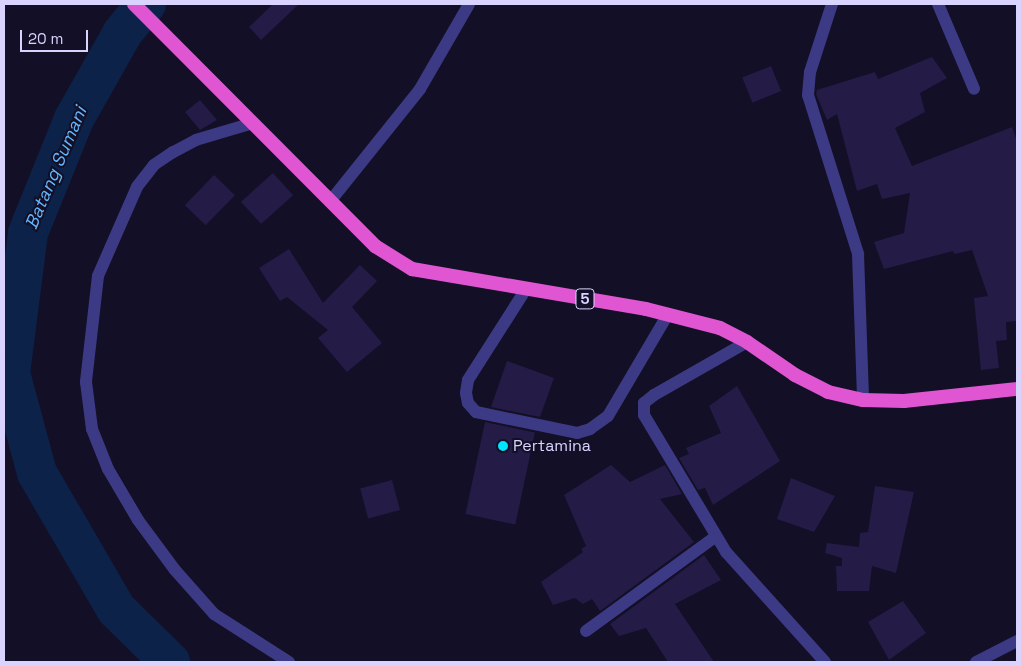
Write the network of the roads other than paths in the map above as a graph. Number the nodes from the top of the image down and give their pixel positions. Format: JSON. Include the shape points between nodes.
{"nodes":[{"id":1,"x":134,"y":4,"type":"edge"},
{"id":2,"x":469,"y":4,"type":"edge"},
{"id":3,"x":832,"y":4,"type":"edge"},
{"id":4,"x":938,"y":4,"type":"edge"},
{"id":5,"x":974,"y":89,"type":"dead end"},
{"id":6,"x":254,"y":123,"type":"junction"},
{"id":7,"x":332,"y":199,"type":"junction"},
{"id":8,"x":526,"y":289,"type":"junction"},
{"id":9,"x":668,"y":314,"type":"junction"},
{"id":10,"x":747,"y":342,"type":"junction"},
{"id":11,"x":1017,"y":389,"type":"edge"},
{"id":12,"x":863,"y":400,"type":"junction"},
{"id":13,"x":715,"y":536,"type":"junction"},
{"id":14,"x":586,"y":631,"type":"dead end"},
{"id":15,"x":1017,"y":641,"type":"edge"},
{"id":16,"x":288,"y":662,"type":"edge"},
{"id":17,"x":825,"y":662,"type":"edge"},
{"id":18,"x":976,"y":662,"type":"edge"}],
"edges":[{"from":1,"to":6,"type":"highway","number":"5"},
{"from":2,"to":7,"type":"street","via":[[420,89]]},
{"from":3,"to":12,"type":"street","via":[[810,72],[808,95],[858,254]]},
{"from":4,"to":5,"type":"street"},
{"from":6,"to":7,"type":"highway","number":"5"},
{"from":6,"to":16,"type":"street","via":[[196,140],[173,152],[154,165],[137,187],[98,276],[86,382],[92,429],[108,469],[138,520],[175,570],[214,614]]},
{"from":7,"to":8,"type":"highway","number":"5","via":[[376,246],[412,269]]},
{"from":8,"to":9,"type":"highway","number":"5"},
{"from":8,"to":9,"type":"street","via":[[468,380],[468,403],[476,412],[577,433],[590,429],[608,416]]},
{"from":9,"to":10,"type":"highway","number":"5","via":[[720,328]]},
{"from":10,"to":12,"type":"highway","number":"5","via":[[803,380],[828,392]]},
{"from":10,"to":13,"type":"street","via":[[644,403],[644,415],[651,431]]},
{"from":11,"to":12,"type":"highway","number":"5","via":[[904,401]]},
{"from":13,"to":14,"type":"street"},
{"from":13,"to":17,"type":"street"},
{"from":15,"to":18,"type":"street"}]}
